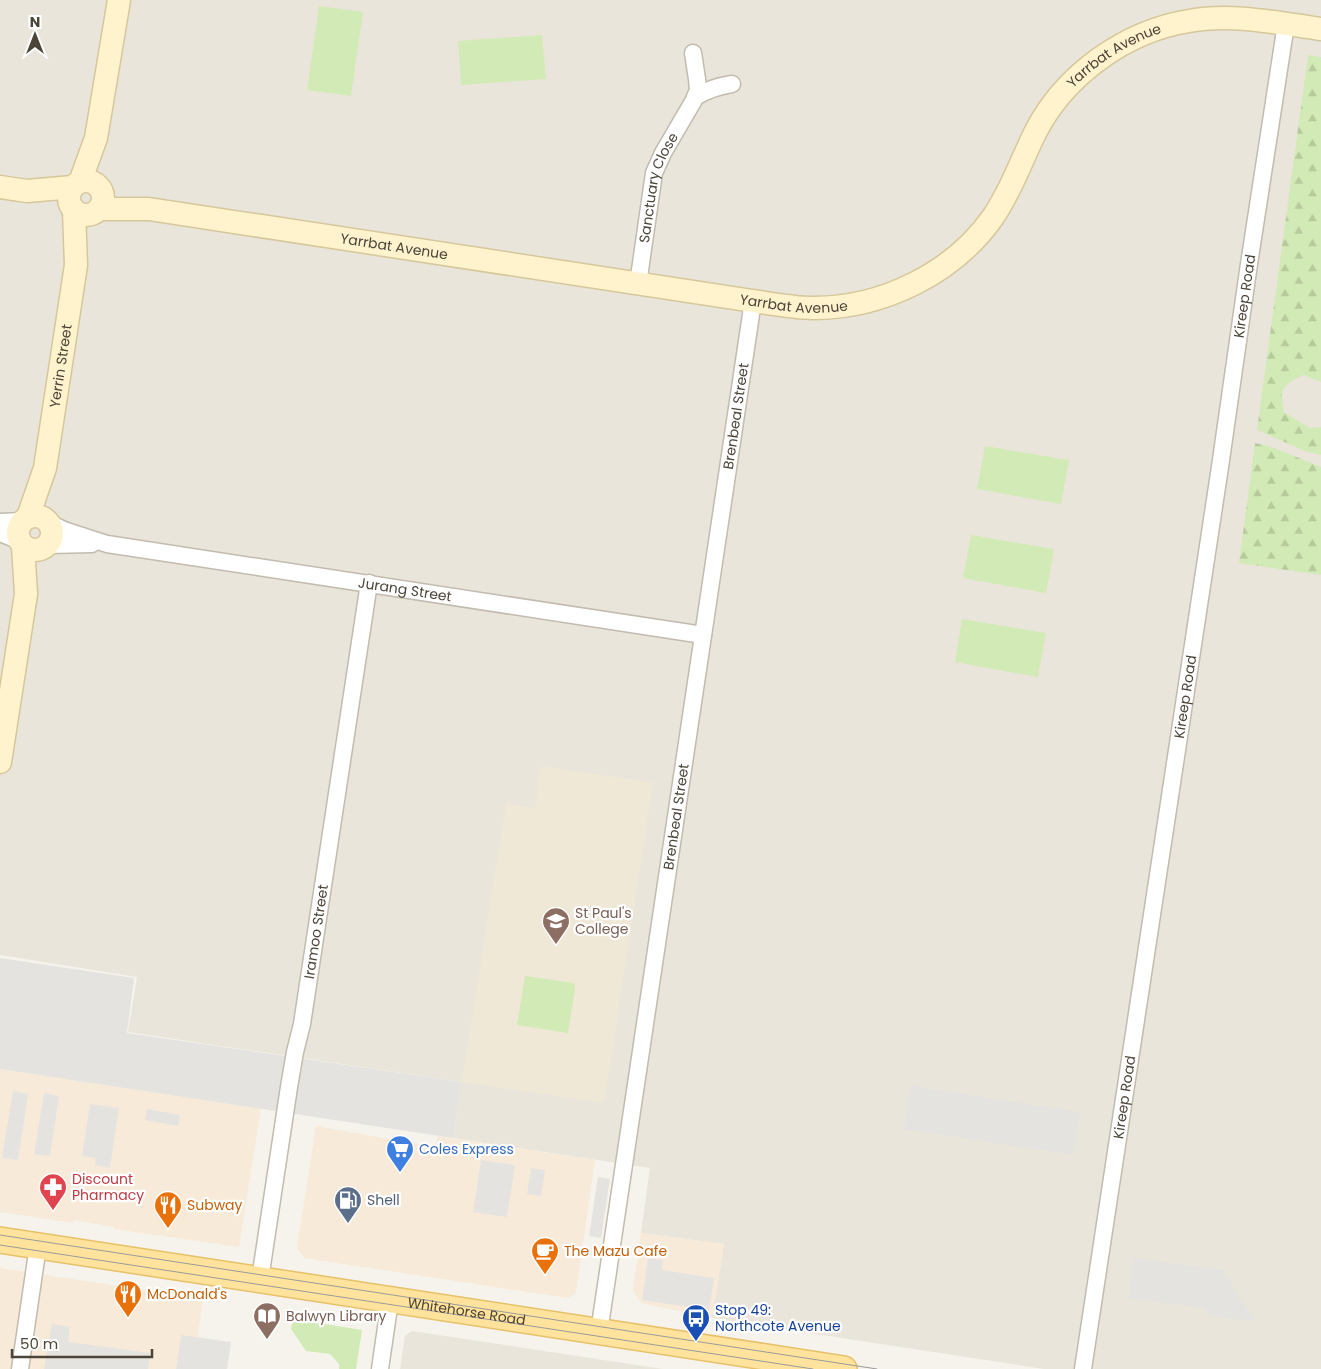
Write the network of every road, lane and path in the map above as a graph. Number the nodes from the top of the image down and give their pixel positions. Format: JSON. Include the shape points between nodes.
{"nodes":[{"id":1,"x":119,"y":0,"type":"edge"},
{"id":2,"x":1286,"y":24,"type":"junction"},
{"id":3,"x":1321,"y":29,"type":"edge"},
{"id":4,"x":693,"y":54,"type":"dead end"},
{"id":5,"x":732,"y":84,"type":"dead end"},
{"id":6,"x":695,"y":97,"type":"junction"},
{"id":7,"x":0,"y":187,"type":"edge"},
{"id":8,"x":86,"y":198,"type":"junction"},
{"id":9,"x":638,"y":284,"type":"junction"},
{"id":10,"x":753,"y":301,"type":"junction"},
{"id":11,"x":0,"y":522,"type":"edge"},
{"id":12,"x":31,"y":533,"type":"edge"},
{"id":13,"x":369,"y":583,"type":"junction"},
{"id":14,"x":703,"y":635,"type":"junction"},
{"id":15,"x":0,"y":762,"type":"edge"},
{"id":16,"x":0,"y":1240,"type":"edge"},
{"id":17,"x":38,"y":1246,"type":"junction"},
{"id":18,"x":260,"y":1279,"type":"junction"},
{"id":19,"x":390,"y":1300,"type":"junction"},
{"id":20,"x":600,"y":1332,"type":"junction"},
{"id":21,"x":20,"y":1369,"type":"edge"},
{"id":22,"x":380,"y":1369,"type":"edge"},
{"id":23,"x":843,"y":1369,"type":"edge"},
{"id":24,"x":1083,"y":1369,"type":"edge"}],
"edges":[{"from":1,"to":8,"type":"street","name":"Yerrin Street"},
{"from":2,"to":3,"type":"street","name":"Yarrbat Avenue"},
{"from":2,"to":10,"type":"street","name":"Yarrbat Avenue","via":[[1226,17],[1188,21],[1149,32],[1116,48],[1071,84],[1047,113],[992,218],[958,255],[920,280],[878,299],[836,307],[813,308]]},
{"from":2,"to":24,"type":"street","name":"Kireep Road"},
{"from":4,"to":6,"type":"street","name":"Sanctuary Close","via":[[698,90]]},
{"from":5,"to":6,"type":"street","via":[[706,90]]},
{"from":6,"to":9,"type":"street","name":"Sanctuary Close","via":[[654,173]]},
{"from":7,"to":8,"type":"street","name":"Yarrbat Avenue"},
{"from":8,"to":9,"type":"street","name":"Yarrbat Avenue"},
{"from":8,"to":12,"type":"street","name":"Yerrin Street","via":[[45,468]]},
{"from":9,"to":10,"type":"street","name":"Yarrbat Avenue"},
{"from":10,"to":14,"type":"street","name":"Brenbeal Street"},
{"from":11,"to":12,"type":"street","name":"Jurang Street"},
{"from":12,"to":13,"type":"street","name":"Jurang Street"},
{"from":12,"to":15,"type":"street","name":"Yerrin Street","via":[[26,594]]},
{"from":13,"to":14,"type":"street","name":"Jurang Street"},
{"from":13,"to":18,"type":"street","name":"Iramoo Street"},
{"from":14,"to":20,"type":"street","name":"Brenbeal Street"},
{"from":16,"to":17,"type":"main road","name":"Whitehorse Road"},
{"from":17,"to":18,"type":"main road","name":"Whitehorse Road"},
{"from":17,"to":21,"type":"street"},
{"from":18,"to":19,"type":"main road","name":"Whitehorse Road"},
{"from":19,"to":20,"type":"main road","name":"Whitehorse Road"},
{"from":19,"to":22,"type":"street"},
{"from":20,"to":23,"type":"main road","name":"Whitehorse Road"}]}
